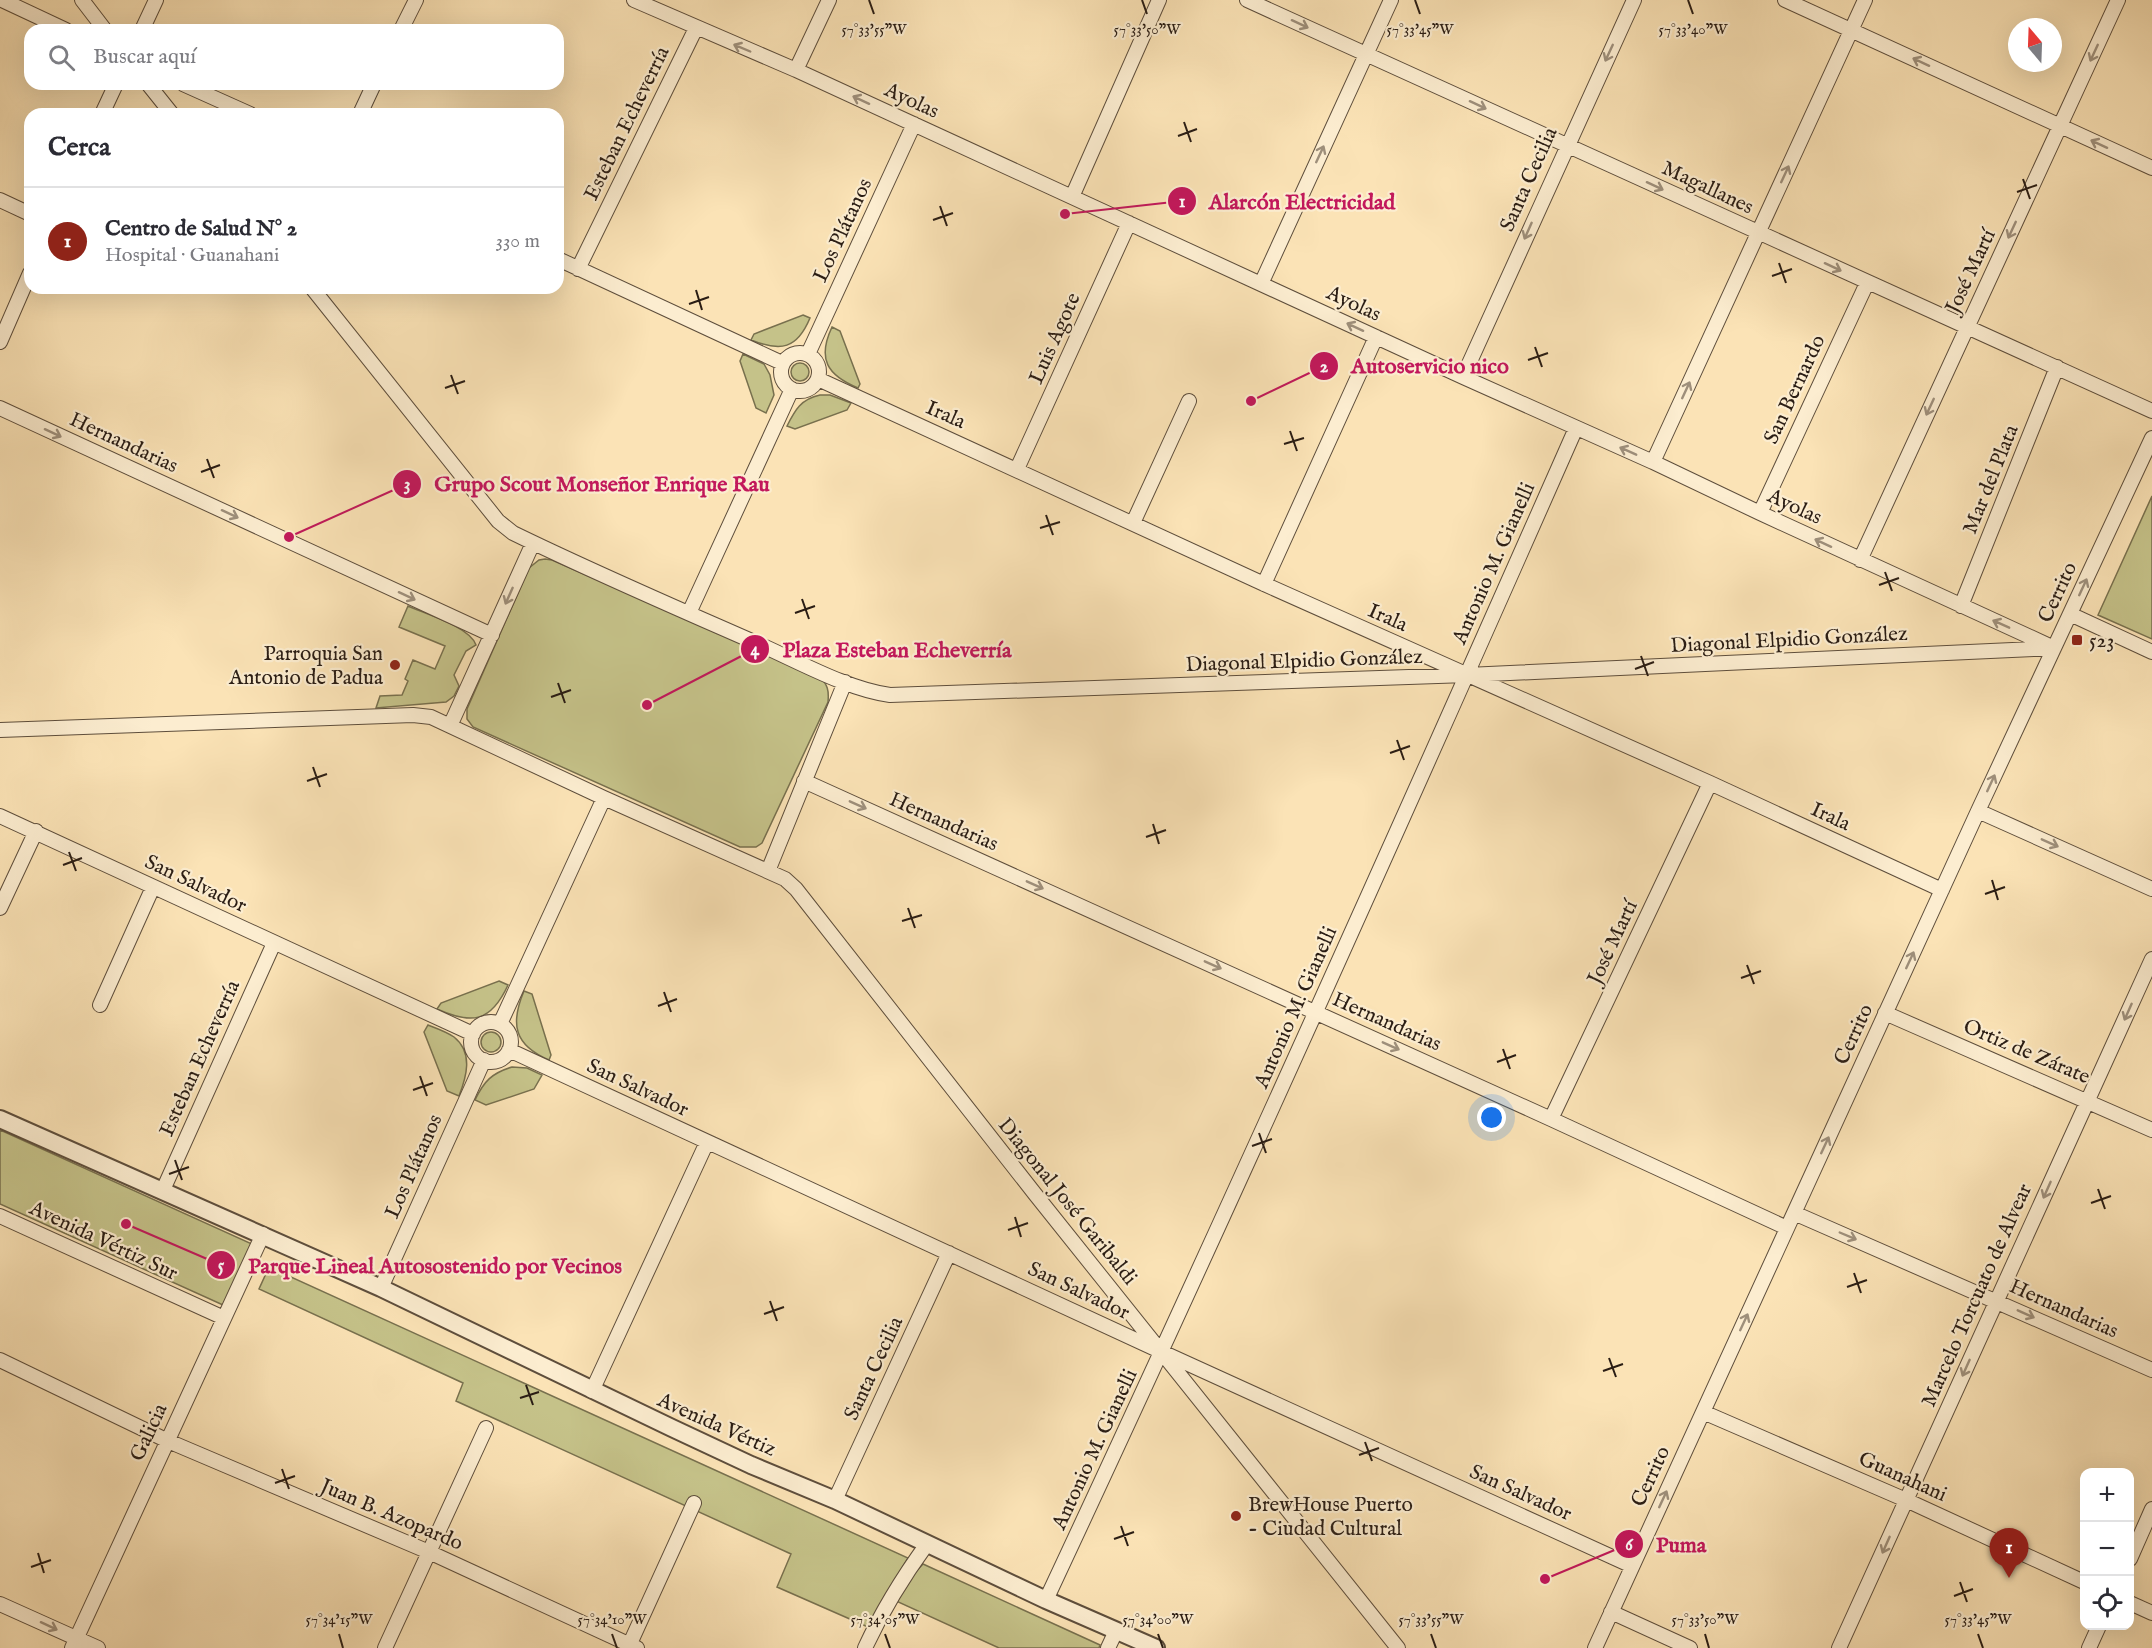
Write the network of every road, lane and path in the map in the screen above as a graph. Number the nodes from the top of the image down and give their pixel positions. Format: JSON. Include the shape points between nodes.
{"nodes":[{"id":1,"x":2,"y":0,"type":"edge"},
{"id":2,"x":82,"y":0,"type":"edge"},
{"id":3,"x":156,"y":0,"type":"edge"},
{"id":4,"x":416,"y":0,"type":"edge"},
{"id":5,"x":634,"y":0,"type":"edge"},
{"id":6,"x":829,"y":0,"type":"edge"},
{"id":7,"x":1159,"y":0,"type":"edge"},
{"id":8,"x":1247,"y":0,"type":"edge"},
{"id":9,"x":1391,"y":0,"type":"edge"},
{"id":10,"x":1634,"y":0,"type":"edge"},
{"id":11,"x":1785,"y":0,"type":"edge"},
{"id":12,"x":1865,"y":0,"type":"edge"},
{"id":13,"x":2118,"y":0,"type":"edge"},
{"id":14,"x":53,"y":24,"type":"edge"},
{"id":15,"x":100,"y":24,"type":"edge"},
{"id":16,"x":145,"y":24,"type":"edge"},
{"id":17,"x":404,"y":24,"type":"edge"},
{"id":18,"x":696,"y":28,"type":"junction"},
{"id":19,"x":1851,"y":30,"type":"junction"},
{"id":20,"x":1366,"y":54,"type":"junction"},
{"id":21,"x":796,"y":70,"type":"junction"},
{"id":22,"x":113,"y":90,"type":"edge"},
{"id":23,"x":153,"y":90,"type":"edge"},
{"id":24,"x":196,"y":90,"type":"edge"},
{"id":25,"x":371,"y":90,"type":"edge"},
{"id":26,"x":105,"y":108,"type":"edge"},
{"id":27,"x":167,"y":108,"type":"edge"},
{"id":28,"x":237,"y":108,"type":"edge"},
{"id":29,"x":363,"y":108,"type":"edge"},
{"id":30,"x":914,"y":124,"type":"junction"},
{"id":31,"x":2060,"y":126,"type":"junction"},
{"id":32,"x":1566,"y":146,"type":"junction"},
{"id":33,"x":2152,"y":168,"type":"edge"},
{"id":34,"x":1072,"y":197,"type":"junction"},
{"id":35,"x":0,"y":200,"type":"edge"},
{"id":36,"x":24,"y":211,"type":"edge"},
{"id":37,"x":1129,"y":223,"type":"junction"},
{"id":38,"x":1758,"y":233,"type":"junction"},
{"id":39,"x":564,"y":262,"type":"edge"},
{"id":40,"x":578,"y":269,"type":"junction"},
{"id":41,"x":1867,"y":283,"type":"junction"},
{"id":42,"x":1261,"y":284,"type":"junction"},
{"id":43,"x":24,"y":287,"type":"edge"},
{"id":44,"x":317,"y":294,"type":"edge"},
{"id":45,"x":1967,"y":329,"type":"junction"},
{"id":46,"x":1376,"y":337,"type":"junction"},
{"id":47,"x":0,"y":342,"type":"edge"},
{"id":48,"x":808,"y":354,"type":"junction"},
{"id":49,"x":782,"y":363,"type":"junction"},
{"id":50,"x":2057,"y":367,"type":"junction"},
{"id":51,"x":1463,"y":377,"type":"junction"},
{"id":52,"x":818,"y":379,"type":"junction"},
{"id":53,"x":792,"y":389,"type":"junction"},
{"id":54,"x":1189,"y":401,"type":"dead end"},
{"id":55,"x":0,"y":408,"type":"edge"},
{"id":56,"x":2152,"y":411,"type":"edge"},
{"id":57,"x":1576,"y":428,"type":"junction"},
{"id":58,"x":2152,"y":438,"type":"edge"},
{"id":59,"x":1653,"y":462,"type":"junction"},
{"id":60,"x":1017,"y":469,"type":"junction"},
{"id":61,"x":1760,"y":513,"type":"junction"},
{"id":62,"x":1133,"y":523,"type":"junction"},
{"id":63,"x":533,"y":543,"type":"junction"},
{"id":64,"x":1860,"y":560,"type":"junction"},
{"id":65,"x":1264,"y":584,"type":"junction"},
{"id":66,"x":1961,"y":606,"type":"junction"},
{"id":67,"x":689,"y":613,"type":"junction"},
{"id":68,"x":2070,"y":614,"type":"junction"},
{"id":69,"x":492,"y":635,"type":"junction"},
{"id":70,"x":2054,"y":648,"type":"junction"},
{"id":71,"x":2152,"y":651,"type":"edge"},
{"id":72,"x":1467,"y":675,"type":"junction"},
{"id":73,"x":845,"y":682,"type":"junction"},
{"id":74,"x":450,"y":726,"type":"junction"},
{"id":75,"x":0,"y":730,"type":"edge"},
{"id":76,"x":804,"y":781,"type":"junction"},
{"id":77,"x":1710,"y":783,"type":"junction"},
{"id":78,"x":604,"y":798,"type":"junction"},
{"id":79,"x":1978,"y":811,"type":"junction"},
{"id":80,"x":0,"y":816,"type":"edge"},
{"id":81,"x":36,"y":831,"type":"junction"},
{"id":82,"x":768,"y":871,"type":"junction"},
{"id":83,"x":153,"y":886,"type":"junction"},
{"id":84,"x":1942,"y":890,"type":"junction"},
{"id":85,"x":2152,"y":890,"type":"edge"},
{"id":86,"x":0,"y":908,"type":"edge"},
{"id":87,"x":274,"y":943,"type":"junction"},
{"id":88,"x":2152,"y":959,"type":"edge"},
{"id":89,"x":100,"y":1005,"type":"dead end"},
{"id":90,"x":1317,"y":1012,"type":"junction"},
{"id":91,"x":1885,"y":1013,"type":"junction"},
{"id":92,"x":500,"y":1024,"type":"junction"},
{"id":93,"x":473,"y":1034,"type":"junction"},
{"id":94,"x":509,"y":1050,"type":"junction"},
{"id":95,"x":483,"y":1060,"type":"junction"},
{"id":96,"x":2088,"y":1100,"type":"junction"},
{"id":97,"x":0,"y":1119,"type":"edge"},
{"id":98,"x":1551,"y":1119,"type":"junction"},
{"id":99,"x":2152,"y":1130,"type":"edge"},
{"id":100,"x":706,"y":1142,"type":"junction"},
{"id":101,"x":163,"y":1190,"type":"junction"},
{"id":102,"x":1794,"y":1213,"type":"junction"},
{"id":103,"x":0,"y":1215,"type":"edge"},
{"id":104,"x":1787,"y":1228,"type":"junction"},
{"id":105,"x":262,"y":1234,"type":"junction"},
{"id":106,"x":949,"y":1253,"type":"junction"},
{"id":107,"x":381,"y":1288,"type":"junction"},
{"id":108,"x":1997,"y":1300,"type":"junction"},
{"id":109,"x":224,"y":1318,"type":"junction"},
{"id":110,"x":1162,"y":1352,"type":"junction"},
{"id":111,"x":0,"y":1360,"type":"edge"},
{"id":112,"x":2152,"y":1370,"type":"edge"},
{"id":113,"x":592,"y":1391,"type":"junction"},
{"id":114,"x":1703,"y":1412,"type":"junction"},
{"id":115,"x":486,"y":1428,"type":"dead end"},
{"id":116,"x":168,"y":1440,"type":"junction"},
{"id":117,"x":835,"y":1500,"type":"junction"},
{"id":118,"x":1906,"y":1500,"type":"junction"},
{"id":119,"x":694,"y":1503,"type":"dead end"},
{"id":120,"x":2152,"y":1509,"type":"edge"},
{"id":121,"x":927,"y":1544,"type":"junction"},
{"id":122,"x":2134,"y":1550,"type":"edge"},
{"id":123,"x":429,"y":1552,"type":"junction"},
{"id":124,"x":1632,"y":1566,"type":"junction"},
{"id":125,"x":2080,"y":1580,"type":"edge"},
{"id":126,"x":1046,"y":1600,"type":"junction"},
{"id":127,"x":0,"y":1604,"type":"edge"},
{"id":128,"x":2134,"y":1604,"type":"edge"},
{"id":129,"x":1611,"y":1612,"type":"junction"},
{"id":130,"x":2152,"y":1613,"type":"edge"},
{"id":131,"x":2097,"y":1630,"type":"edge"},
{"id":132,"x":1116,"y":1631,"type":"junction"},
{"id":133,"x":74,"y":1643,"type":"edge"},
{"id":134,"x":631,"y":1647,"type":"edge"},
{"id":135,"x":98,"y":1648,"type":"edge"},
{"id":136,"x":386,"y":1648,"type":"edge"},
{"id":137,"x":865,"y":1648,"type":"edge"},
{"id":138,"x":1108,"y":1648,"type":"edge"},
{"id":139,"x":1156,"y":1648,"type":"edge"},
{"id":140,"x":1398,"y":1648,"type":"edge"},
{"id":141,"x":1595,"y":1648,"type":"edge"},
{"id":142,"x":1690,"y":1648,"type":"edge"},
{"id":143,"x":1839,"y":1648,"type":"edge"},
{"id":144,"x":2089,"y":1648,"type":"edge"}],
"edges":[{"from":1,"to":14,"type":"street"},
{"from":2,"to":15,"type":"street"},
{"from":3,"to":16,"type":"street"},
{"from":4,"to":17,"type":"street"},
{"from":5,"to":18,"type":"street","name":"Ayolas"},
{"from":6,"to":21,"type":"street"},
{"from":7,"to":34,"type":"street"},
{"from":8,"to":20,"type":"street","name":"Magallanes","one_way":true},
{"from":9,"to":20,"type":"street"},
{"from":10,"to":32,"type":"street","name":"Santa Cecilia","one_way":true},
{"from":11,"to":19,"type":"street"},
{"from":12,"to":19,"type":"street"},
{"from":13,"to":31,"type":"street","name":"José Martí","one_way":true},
{"from":21,"to":18,"type":"street","name":"Ayolas","one_way":true},
{"from":18,"to":40,"type":"street","name":"Esteban Echeverría"},
{"from":31,"to":19,"type":"street","one_way":true},
{"from":38,"to":19,"type":"street","one_way":true},
{"from":20,"to":32,"type":"street","name":"Magallanes","one_way":true},
{"from":42,"to":20,"type":"street","one_way":true},
{"from":30,"to":21,"type":"street","name":"Ayolas","one_way":true},
{"from":22,"to":26,"type":"street"},
{"from":23,"to":27,"type":"street"},
{"from":24,"to":28,"type":"street"},
{"from":25,"to":29,"type":"street"},
{"from":30,"to":34,"type":"street","name":"Ayolas"},
{"from":30,"to":48,"type":"street","name":"Los Plátanos"},
{"from":33,"to":31,"type":"street","one_way":true},
{"from":31,"to":45,"type":"street","name":"José Martí","one_way":true},
{"from":32,"to":38,"type":"street","name":"Magallanes","one_way":true},
{"from":32,"to":51,"type":"street","name":"Santa Cecilia","one_way":true},
{"from":34,"to":37,"type":"street","name":"Ayolas"},
{"from":35,"to":36,"type":"street"},
{"from":37,"to":42,"type":"street","name":"Ayolas"},
{"from":37,"to":60,"type":"street","name":"Luis Agote"},
{"from":38,"to":41,"type":"street","name":"Magallanes","one_way":true},
{"from":59,"to":38,"type":"street","one_way":true},
{"from":39,"to":40,"type":"street"},
{"from":40,"to":49,"type":"street"},
{"from":41,"to":45,"type":"street","name":"Magallanes"},
{"from":41,"to":61,"type":"street","name":"San Bernardo"},
{"from":46,"to":42,"type":"street","name":"Ayolas","one_way":true},
{"from":43,"to":47,"type":"street"},
{"from":44,"to":63,"type":"street","via":[[498,521]]},
{"from":45,"to":50,"type":"street","name":"Magallanes"},
{"from":45,"to":64,"type":"street","name":"José Martí","one_way":true},
{"from":46,"to":51,"type":"street","name":"Ayolas"},
{"from":46,"to":65,"type":"street"},
{"from":48,"to":49,"type":"street","via":[[793,353]]},
{"from":48,"to":52,"type":"street","via":[[817,363]]},
{"from":49,"to":53,"type":"street","via":[[782,380]]},
{"from":50,"to":56,"type":"street","name":"Magallanes"},
{"from":50,"to":66,"type":"street","name":"Mar del Plata"},
{"from":51,"to":57,"type":"street","name":"Ayolas"},
{"from":52,"to":53,"type":"street","via":[[806,390]]},
{"from":52,"to":60,"type":"street","name":"Irala"},
{"from":53,"to":67,"type":"street"},
{"from":54,"to":62,"type":"street"},
{"from":55,"to":69,"type":"street","name":"Hernandarias","one_way":true},
{"from":59,"to":57,"type":"street","name":"Ayolas","one_way":true},
{"from":57,"to":72,"type":"street","name":"Antonio M. Gianelli"},
{"from":68,"to":58,"type":"street","name":"Cerrito","one_way":true},
{"from":59,"to":61,"type":"street","name":"Ayolas"},
{"from":60,"to":62,"type":"street","name":"Irala"},
{"from":64,"to":61,"type":"street","name":"Ayolas","one_way":true},
{"from":62,"to":65,"type":"street","name":"Irala"},
{"from":63,"to":67,"type":"street"},
{"from":63,"to":69,"type":"street","one_way":true},
{"from":64,"to":66,"type":"street","name":"Ayolas"},
{"from":65,"to":72,"type":"street","name":"Irala"},
{"from":70,"to":66,"type":"street","name":"Ayolas","one_way":true},
{"from":67,"to":73,"type":"street"},
{"from":68,"to":70,"type":"street","name":"Cerrito"},
{"from":68,"to":71,"type":"street"},
{"from":69,"to":74,"type":"street"},
{"from":70,"to":72,"type":"street","name":"Diagonal Elpidio González"},
{"from":79,"to":70,"type":"street","name":"Cerrito","one_way":true},
{"from":72,"to":73,"type":"street","name":"Diagonal Elpidio González","via":[[890,695]]},
{"from":72,"to":77,"type":"street","name":"Irala"},
{"from":72,"to":90,"type":"street","name":"Antonio M. Gianelli"},
{"from":73,"to":76,"type":"street"},
{"from":74,"to":75,"type":"street","via":[[431,717],[413,715]]},
{"from":74,"to":78,"type":"street"},
{"from":76,"to":82,"type":"street"},
{"from":76,"to":90,"type":"street","name":"Hernandarias","one_way":true},
{"from":77,"to":84,"type":"street","name":"Irala"},
{"from":77,"to":98,"type":"street","name":"José Martí"},
{"from":78,"to":82,"type":"street"},
{"from":78,"to":92,"type":"street"},
{"from":79,"to":84,"type":"street","name":"Cerrito"},
{"from":79,"to":85,"type":"street","one_way":true},
{"from":80,"to":81,"type":"street","name":"San Salvador"},
{"from":81,"to":83,"type":"street","name":"San Salvador"},
{"from":81,"to":86,"type":"street"},
{"from":82,"to":110,"type":"street","name":"Diagonal José Garibaldi","via":[[796,889]]},
{"from":83,"to":87,"type":"street","name":"San Salvador"},
{"from":83,"to":89,"type":"street"},
{"from":91,"to":84,"type":"street","name":"Cerrito","one_way":true},
{"from":87,"to":93,"type":"street","name":"San Salvador"},
{"from":87,"to":101,"type":"street","name":"Esteban Echeverría"},
{"from":88,"to":96,"type":"street","name":"Marcelo Torcuato de Alvear","one_way":true},
{"from":90,"to":98,"type":"street","name":"Hernandarias","one_way":true},
{"from":90,"to":110,"type":"street","name":"Antonio M. Gianelli"},
{"from":91,"to":96,"type":"street","name":"Ortiz de Zárate"},
{"from":102,"to":91,"type":"street","name":"Cerrito","one_way":true},
{"from":92,"to":93,"type":"street","via":[[484,1023]]},
{"from":92,"to":94,"type":"street","via":[[511,1037]]},
{"from":93,"to":95,"type":"street","via":[[473,1049]]},
{"from":94,"to":95,"type":"street","via":[[498,1060]]},
{"from":94,"to":100,"type":"street","name":"San Salvador"},
{"from":95,"to":107,"type":"street","name":"Los Plátanos"},
{"from":96,"to":99,"type":"street","name":"Ortiz de Zárate"},
{"from":96,"to":108,"type":"street","name":"Marcelo Torcuato de Alvear","one_way":true},
{"from":97,"to":101,"type":"street","name":"Avenida Vértiz"},
{"from":98,"to":104,"type":"street","name":"Hernandarias"},
{"from":100,"to":106,"type":"street","name":"San Salvador"},
{"from":100,"to":113,"type":"street"},
{"from":101,"to":105,"type":"street","name":"Avenida Vértiz"},
{"from":102,"to":104,"type":"street","name":"Cerrito"},
{"from":102,"to":108,"type":"street","name":"Hernandarias","one_way":true},
{"from":103,"to":109,"type":"street","name":"Avenida Vértiz Sur"},
{"from":114,"to":104,"type":"street","name":"Cerrito","one_way":true},
{"from":105,"to":107,"type":"street","name":"Avenida Vértiz"},
{"from":105,"to":109,"type":"street","name":"Galicia"},
{"from":106,"to":110,"type":"street","name":"San Salvador"},
{"from":106,"to":117,"type":"street","name":"Santa Cecilia"},
{"from":107,"to":113,"type":"street","name":"Avenida Vértiz"},
{"from":108,"to":112,"type":"street","name":"Hernandarias","one_way":true},
{"from":108,"to":118,"type":"street","name":"Marcelo Torcuato de Alvear","one_way":true},
{"from":109,"to":116,"type":"street","name":"Galicia"},
{"from":110,"to":124,"type":"street","name":"San Salvador"},
{"from":110,"to":126,"type":"street","name":"Antonio M. Gianelli"},
{"from":110,"to":140,"type":"street","name":"Diagonal José Garibaldi"},
{"from":111,"to":116,"type":"street","name":"Juan B. Azopardo"},
{"from":113,"to":117,"type":"street","name":"Avenida Vértiz"},
{"from":114,"to":118,"type":"street","name":"Guanahani"},
{"from":124,"to":114,"type":"street","name":"Cerrito","one_way":true},
{"from":115,"to":123,"type":"street"},
{"from":116,"to":123,"type":"street","name":"Juan B. Azopardo"},
{"from":116,"to":133,"type":"street","name":"Galicia"},
{"from":117,"to":121,"type":"street","name":"Avenida Vértiz"},
{"from":118,"to":125,"type":"street","name":"Guanahani"},
{"from":118,"to":143,"type":"street","name":"Marcelo Torcuato de Alvear","one_way":true},
{"from":119,"to":134,"type":"street"},
{"from":120,"to":122,"type":"street"},
{"from":121,"to":126,"type":"street","name":"Avenida Vértiz"},
{"from":121,"to":137,"type":"street","via":[[901,1579]]},
{"from":123,"to":134,"type":"street","name":"Juan B. Azopardo"},
{"from":123,"to":136,"type":"street"},
{"from":124,"to":129,"type":"street","name":"Cerrito"},
{"from":126,"to":132,"type":"street","name":"Avenida Vértiz"},
{"from":127,"to":133,"type":"street","one_way":true},
{"from":128,"to":130,"type":"street"},
{"from":129,"to":141,"type":"street","name":"Cerrito"},
{"from":129,"to":142,"type":"street"},
{"from":131,"to":144,"type":"street"},
{"from":132,"to":138,"type":"street"},
{"from":132,"to":139,"type":"street","name":"Avenida Vértiz"},
{"from":133,"to":135,"type":"street"}]}
